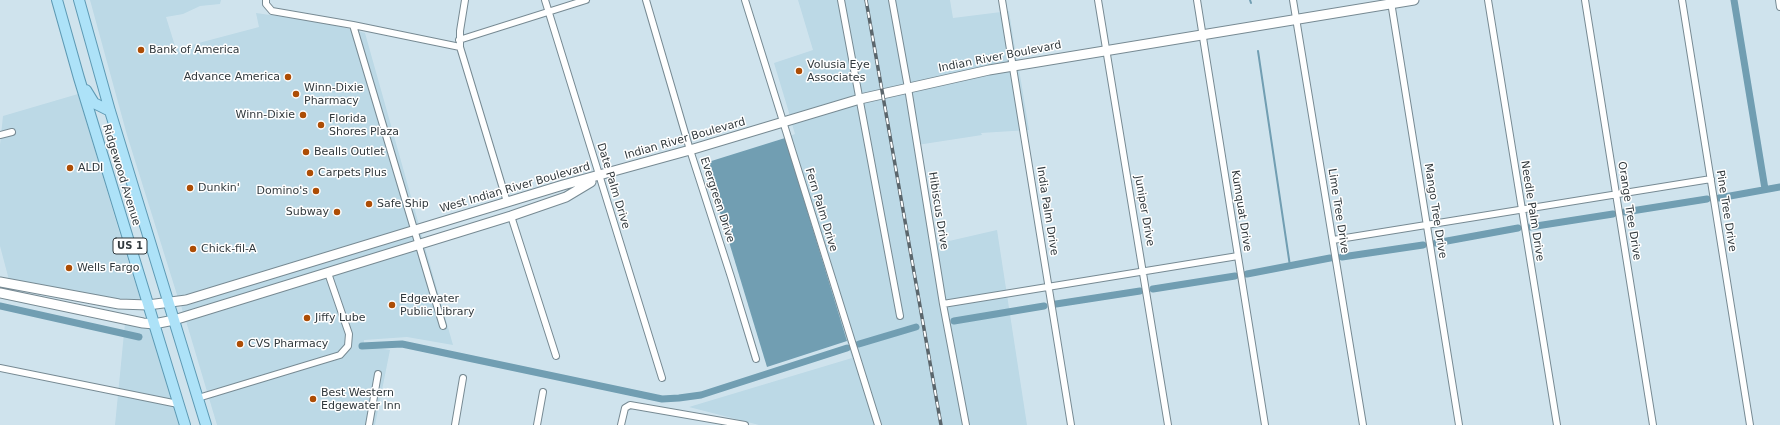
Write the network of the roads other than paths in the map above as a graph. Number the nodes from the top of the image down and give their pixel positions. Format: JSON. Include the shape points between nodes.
{"nodes":[{"id":1,"x":57,"y":0,"type":"edge"},
{"id":2,"x":79,"y":0,"type":"edge"},
{"id":3,"x":266,"y":0,"type":"edge"},
{"id":4,"x":465,"y":0,"type":"edge"},
{"id":5,"x":545,"y":0,"type":"edge"},
{"id":6,"x":586,"y":0,"type":"edge"},
{"id":7,"x":646,"y":0,"type":"edge"},
{"id":8,"x":745,"y":0,"type":"edge"},
{"id":9,"x":841,"y":0,"type":"edge"},
{"id":10,"x":892,"y":0,"type":"edge"},
{"id":11,"x":1002,"y":0,"type":"edge"},
{"id":12,"x":1098,"y":0,"type":"edge"},
{"id":13,"x":1197,"y":0,"type":"edge"},
{"id":14,"x":1293,"y":0,"type":"edge"},
{"id":15,"x":1414,"y":0,"type":"edge"},
{"id":16,"x":1488,"y":0,"type":"edge"},
{"id":17,"x":1585,"y":0,"type":"edge"},
{"id":18,"x":1682,"y":0,"type":"edge"},
{"id":19,"x":1779,"y":0,"type":"edge"},
{"id":20,"x":1391,"y":2,"type":"edge"},
{"id":21,"x":1780,"y":7,"type":"edge"},
{"id":22,"x":549,"y":11,"type":"junction"},
{"id":23,"x":1296,"y":19,"type":"junction"},
{"id":24,"x":353,"y":24,"type":"junction"},
{"id":25,"x":1202,"y":34,"type":"junction"},
{"id":26,"x":459,"y":40,"type":"junction"},
{"id":27,"x":460,"y":47,"type":"junction"},
{"id":28,"x":1107,"y":50,"type":"junction"},
{"id":29,"x":1013,"y":66,"type":"junction"},
{"id":30,"x":79,"y":78,"type":"junction"},
{"id":31,"x":908,"y":88,"type":"junction"},
{"id":32,"x":860,"y":99,"type":"junction"},
{"id":33,"x":110,"y":111,"type":"junction"},
{"id":34,"x":783,"y":123,"type":"junction"},
{"id":35,"x":12,"y":132,"type":"dead end"},
{"id":36,"x":0,"y":135,"type":"edge"},
{"id":37,"x":690,"y":150,"type":"junction"},
{"id":38,"x":599,"y":177,"type":"junction"},
{"id":39,"x":1711,"y":179,"type":"junction"},
{"id":40,"x":1616,"y":194,"type":"junction"},
{"id":41,"x":507,"y":202,"type":"junction"},
{"id":42,"x":1522,"y":210,"type":"junction"},
{"id":43,"x":511,"y":216,"type":"junction"},
{"id":44,"x":1427,"y":225,"type":"junction"},
{"id":45,"x":414,"y":231,"type":"junction"},
{"id":46,"x":1333,"y":240,"type":"junction"},
{"id":47,"x":419,"y":245,"type":"junction"},
{"id":48,"x":1238,"y":256,"type":"junction"},
{"id":49,"x":1144,"y":271,"type":"junction"},
{"id":50,"x":328,"y":273,"type":"junction"},
{"id":51,"x":0,"y":282,"type":"edge"},
{"id":52,"x":1048,"y":286,"type":"junction"},
{"id":53,"x":0,"y":293,"type":"edge"},
{"id":54,"x":89,"y":299,"type":"junction"},
{"id":55,"x":169,"y":303,"type":"junction"},
{"id":56,"x":943,"y":304,"type":"junction"},
{"id":57,"x":148,"y":305,"type":"junction"},
{"id":58,"x":87,"y":311,"type":"junction"},
{"id":59,"x":900,"y":316,"type":"dead end"},
{"id":60,"x":174,"y":320,"type":"junction"},
{"id":61,"x":154,"y":324,"type":"junction"},
{"id":62,"x":443,"y":326,"type":"dead end"},
{"id":63,"x":556,"y":356,"type":"dead end"},
{"id":64,"x":756,"y":359,"type":"dead end"},
{"id":65,"x":0,"y":368,"type":"edge"},
{"id":66,"x":378,"y":374,"type":"dead end"},
{"id":67,"x":463,"y":378,"type":"dead end"},
{"id":68,"x":662,"y":378,"type":"dead end"},
{"id":69,"x":543,"y":392,"type":"dead end"},
{"id":70,"x":198,"y":398,"type":"junction"},
{"id":71,"x":178,"y":404,"type":"junction"},
{"id":72,"x":185,"y":425,"type":"edge"},
{"id":73,"x":206,"y":425,"type":"edge"},
{"id":74,"x":369,"y":425,"type":"edge"},
{"id":75,"x":455,"y":425,"type":"edge"},
{"id":76,"x":537,"y":425,"type":"edge"},
{"id":77,"x":622,"y":425,"type":"edge"},
{"id":78,"x":744,"y":425,"type":"edge"},
{"id":79,"x":878,"y":425,"type":"edge"},
{"id":80,"x":966,"y":425,"type":"edge"},
{"id":81,"x":1071,"y":425,"type":"edge"},
{"id":82,"x":1168,"y":425,"type":"edge"},
{"id":83,"x":1265,"y":425,"type":"edge"},
{"id":84,"x":1363,"y":425,"type":"edge"},
{"id":85,"x":1459,"y":425,"type":"edge"},
{"id":86,"x":1557,"y":425,"type":"edge"},
{"id":87,"x":1653,"y":425,"type":"edge"},
{"id":88,"x":1750,"y":425,"type":"edge"}],
"edges":[{"from":1,"to":30,"type":"main road","name":"Ridgewood Avenue","number":"US 1"},
{"from":2,"to":33,"type":"main road","name":"Ridgewood Avenue","number":"US 1"},
{"from":3,"to":24,"type":"street","via":[[272,11]]},
{"from":4,"to":26,"type":"street"},
{"from":5,"to":22,"type":"street","name":"Date Palm Drive"},
{"from":6,"to":22,"type":"street"},
{"from":7,"to":37,"type":"street","name":"Evergreen Drive"},
{"from":8,"to":34,"type":"street","name":"Fern Palm Drive"},
{"from":9,"to":32,"type":"street"},
{"from":10,"to":31,"type":"street","name":"Hibiscus Drive"},
{"from":11,"to":29,"type":"street","name":"India Palm Drive"},
{"from":12,"to":28,"type":"street","name":"Juniper Drive"},
{"from":13,"to":25,"type":"street","name":"Kumquat Drive"},
{"from":14,"to":23,"type":"street","name":"Lime Tree Drive"},
{"from":15,"to":20,"type":"main road","name":"Indian River Boulevard"},
{"from":16,"to":42,"type":"street","name":"Needle Palm Drive"},
{"from":17,"to":40,"type":"street","name":"Orange Tree Drive"},
{"from":18,"to":39,"type":"street","name":"Pine Tree Drive"},
{"from":19,"to":21,"type":"street"},
{"from":20,"to":23,"type":"main road","name":"Indian River Boulevard"},
{"from":20,"to":44,"type":"street","name":"Mango Tree Drive"},
{"from":22,"to":26,"type":"street"},
{"from":22,"to":38,"type":"street","name":"Date Palm Drive"},
{"from":23,"to":25,"type":"main road","name":"Indian River Boulevard"},
{"from":23,"to":46,"type":"street","name":"Lime Tree Drive"},
{"from":24,"to":27,"type":"street"},
{"from":24,"to":45,"type":"street"},
{"from":25,"to":28,"type":"main road","name":"Indian River Boulevard"},
{"from":25,"to":48,"type":"street","name":"Kumquat Drive"},
{"from":26,"to":27,"type":"street"},
{"from":27,"to":41,"type":"street"},
{"from":28,"to":29,"type":"main road","name":"Indian River Boulevard"},
{"from":28,"to":49,"type":"street","name":"Juniper Drive"},
{"from":29,"to":31,"type":"main road","name":"Indian River Boulevard"},
{"from":29,"to":52,"type":"street","name":"India Palm Drive"},
{"from":30,"to":33,"type":"main road","via":[[94,103]]},
{"from":30,"to":57,"type":"main road","name":"Ridgewood Avenue","number":"US 1"},
{"from":31,"to":32,"type":"main road","name":"Indian River Boulevard"},
{"from":31,"to":56,"type":"street","name":"Hibiscus Drive"},
{"from":32,"to":34,"type":"main road","name":"Indian River Boulevard"},
{"from":32,"to":59,"type":"street"},
{"from":33,"to":55,"type":"main road","name":"Ridgewood Avenue","number":"US 1"},
{"from":34,"to":37,"type":"main road","name":"Indian River Boulevard"},
{"from":34,"to":79,"type":"street","name":"Fern Palm Drive"},
{"from":35,"to":36,"type":"street"},
{"from":37,"to":38,"type":"main road","name":"Indian River Boulevard"},
{"from":37,"to":64,"type":"street","name":"Evergreen Drive"},
{"from":38,"to":41,"type":"main road","name":"West Indian River Boulevard"},
{"from":38,"to":43,"type":"main road","name":"West Indian River Boulevard","via":[[566,197]]},
{"from":38,"to":68,"type":"street","name":"Date Palm Drive"},
{"from":39,"to":40,"type":"street"},
{"from":39,"to":88,"type":"street","name":"Pine Tree Drive"},
{"from":40,"to":42,"type":"street"},
{"from":40,"to":87,"type":"street","name":"Orange Tree Drive"},
{"from":41,"to":45,"type":"main road","name":"West Indian River Boulevard"},
{"from":42,"to":44,"type":"street"},
{"from":42,"to":86,"type":"street","name":"Needle Palm Drive"},
{"from":43,"to":47,"type":"main road","name":"West Indian River Boulevard"},
{"from":43,"to":63,"type":"street"},
{"from":44,"to":46,"type":"street"},
{"from":44,"to":85,"type":"street","name":"Mango Tree Drive"},
{"from":45,"to":47,"type":"street"},
{"from":45,"to":55,"type":"main road","name":"West Indian River Boulevard"},
{"from":46,"to":84,"type":"street","name":"Lime Tree Drive"},
{"from":47,"to":50,"type":"main road","name":"West Indian River Boulevard"},
{"from":47,"to":62,"type":"street"},
{"from":48,"to":49,"type":"street"},
{"from":48,"to":83,"type":"street","name":"Kumquat Drive"},
{"from":49,"to":52,"type":"street"},
{"from":49,"to":82,"type":"street","name":"Juniper Drive"},
{"from":50,"to":60,"type":"main road","name":"West Indian River Boulevard"},
{"from":50,"to":70,"type":"street","via":[[349,334],[348,346],[340,354]]},
{"from":51,"to":54,"type":"main road","name":"West Indian River Boulevard"},
{"from":52,"to":56,"type":"street"},
{"from":52,"to":81,"type":"street","name":"India Palm Drive"},
{"from":53,"to":58,"type":"main road"},
{"from":54,"to":57,"type":"main road","name":"West Indian River Boulevard","via":[[125,305]]},
{"from":54,"to":58,"type":"main road"},
{"from":55,"to":57,"type":"main road","name":"West Indian River Boulevard"},
{"from":55,"to":60,"type":"main road","name":"Ridgewood Avenue","number":"US 1"},
{"from":56,"to":80,"type":"street","name":"Hibiscus Drive"},
{"from":57,"to":61,"type":"main road","name":"Ridgewood Avenue","number":"US 1"},
{"from":58,"to":61,"type":"main road"},
{"from":60,"to":61,"type":"main road","name":"West Indian River Boulevard"},
{"from":60,"to":70,"type":"main road","name":"Ridgewood Avenue","number":"US 1"},
{"from":61,"to":71,"type":"main road","name":"Ridgewood Avenue","number":"US 1"},
{"from":65,"to":71,"type":"street"},
{"from":66,"to":74,"type":"street"},
{"from":67,"to":75,"type":"street"},
{"from":69,"to":76,"type":"street"},
{"from":70,"to":73,"type":"main road","name":"Ridgewood Avenue","number":"US 1"},
{"from":71,"to":72,"type":"main road","name":"Ridgewood Avenue","number":"US 1"},
{"from":77,"to":78,"type":"street","via":[[625,408],[630,405]]}]}
